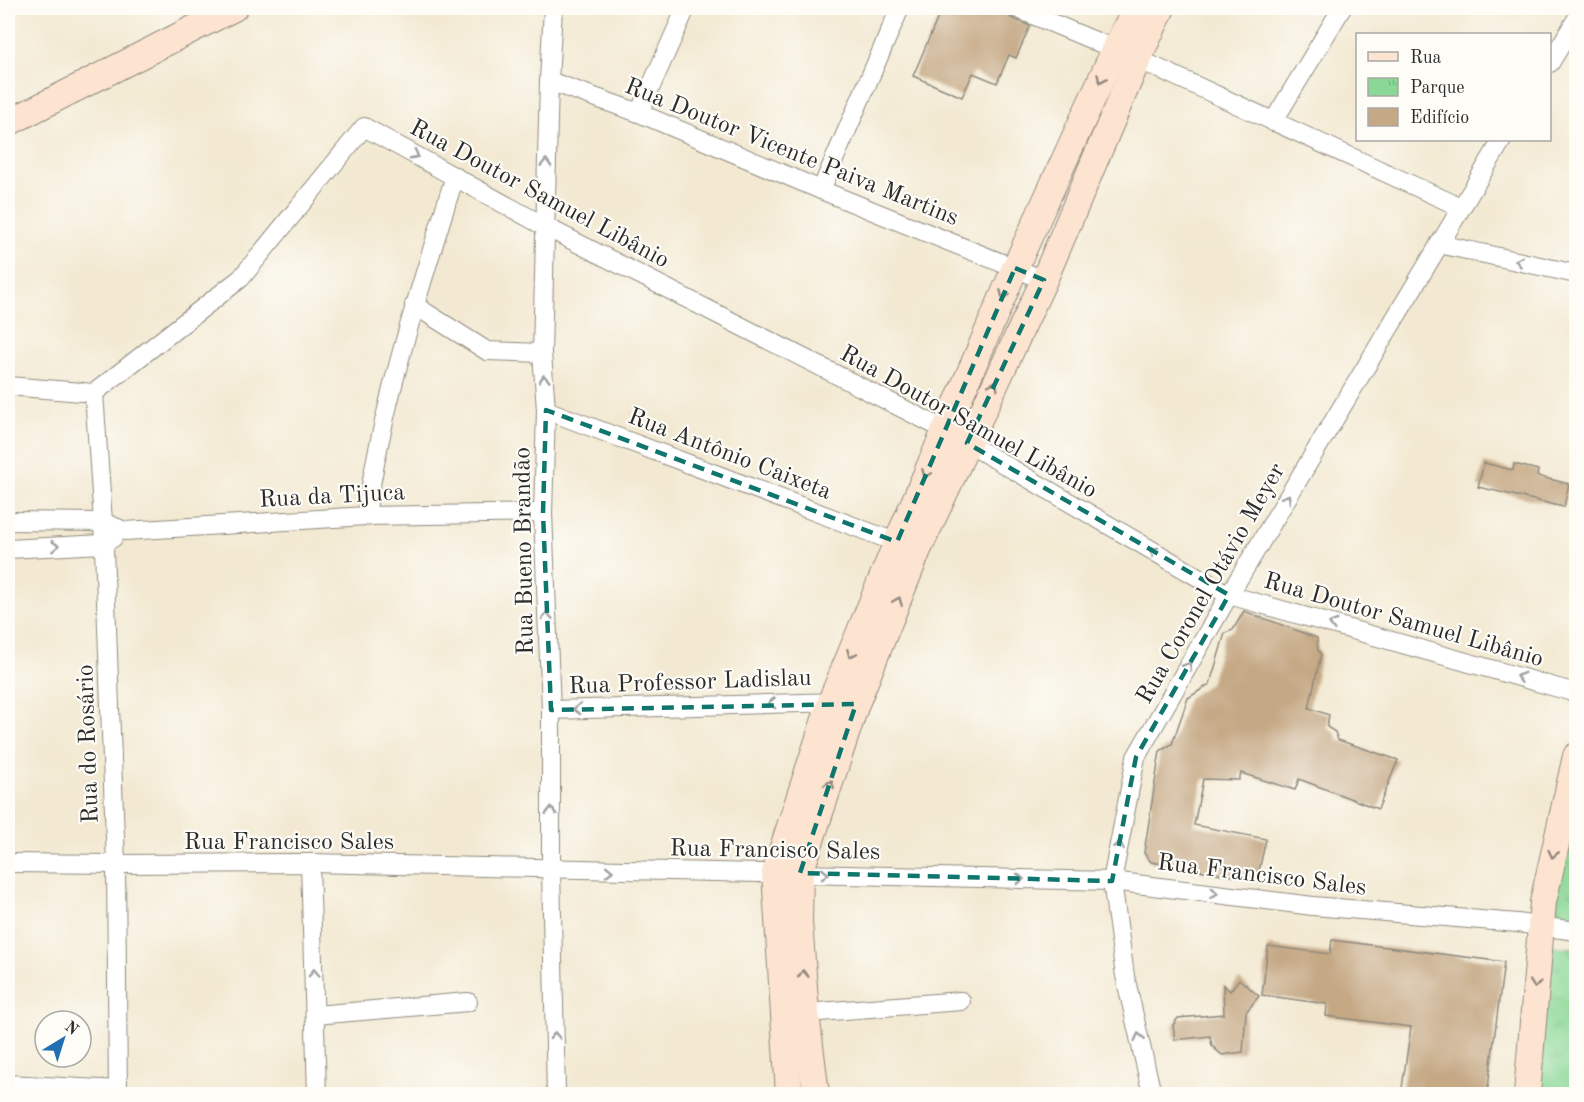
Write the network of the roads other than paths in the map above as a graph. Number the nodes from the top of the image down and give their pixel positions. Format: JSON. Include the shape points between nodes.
{"nodes":[{"id":1,"x":234,"y":8,"type":"edge"},
{"id":2,"x":553,"y":8,"type":"edge"},
{"id":3,"x":686,"y":8,"type":"edge"},
{"id":4,"x":900,"y":8,"type":"edge"},
{"id":5,"x":1016,"y":8,"type":"edge"},
{"id":6,"x":1136,"y":8,"type":"edge"},
{"id":7,"x":1162,"y":8,"type":"edge"},
{"id":8,"x":1342,"y":8,"type":"edge"},
{"id":9,"x":1576,"y":20,"type":"edge"},
{"id":10,"x":1115,"y":49,"type":"junction"},
{"id":11,"x":1138,"y":59,"type":"junction"},
{"id":12,"x":1551,"y":61,"type":"edge"},
{"id":13,"x":549,"y":81,"type":"junction"},
{"id":14,"x":639,"y":113,"type":"junction"},
{"id":15,"x":1274,"y":122,"type":"junction"},
{"id":16,"x":8,"y":123,"type":"edge"},
{"id":17,"x":1501,"y":141,"type":"edge"},
{"id":18,"x":455,"y":176,"type":"junction"},
{"id":19,"x":821,"y":190,"type":"junction"},
{"id":20,"x":1460,"y":207,"type":"junction"},
{"id":21,"x":544,"y":225,"type":"junction"},
{"id":22,"x":1439,"y":244,"type":"junction"},
{"id":23,"x":1016,"y":268,"type":"junction"},
{"id":24,"x":1576,"y":274,"type":"edge"},
{"id":25,"x":1044,"y":280,"type":"junction"},
{"id":26,"x":414,"y":305,"type":"junction"},
{"id":27,"x":542,"y":353,"type":"junction"},
{"id":28,"x":8,"y":386,"type":"edge"},
{"id":29,"x":94,"y":393,"type":"junction"},
{"id":30,"x":546,"y":410,"type":"junction"},
{"id":31,"x":956,"y":436,"type":"junction"},
{"id":32,"x":543,"y":513,"type":"junction"},
{"id":33,"x":366,"y":516,"type":"junction"},
{"id":34,"x":8,"y":521,"type":"edge"},
{"id":35,"x":103,"y":522,"type":"junction"},
{"id":36,"x":124,"y":531,"type":"junction"},
{"id":37,"x":103,"y":544,"type":"junction"},
{"id":38,"x":908,"y":546,"type":"junction"},
{"id":39,"x":8,"y":549,"type":"edge"},
{"id":40,"x":1229,"y":595,"type":"junction"},
{"id":41,"x":1576,"y":693,"type":"edge"},
{"id":42,"x":831,"y":701,"type":"junction"},
{"id":43,"x":856,"y":704,"type":"junction"},
{"id":44,"x":551,"y":710,"type":"junction"},
{"id":45,"x":1576,"y":756,"type":"edge"},
{"id":46,"x":1573,"y":784,"type":"edge"},
{"id":47,"x":8,"y":863,"type":"edge"},
{"id":48,"x":310,"y":863,"type":"junction"},
{"id":49,"x":116,"y":864,"type":"junction"},
{"id":50,"x":551,"y":869,"type":"junction"},
{"id":51,"x":788,"y":873,"type":"junction"},
{"id":52,"x":1112,"y":881,"type":"junction"},
{"id":53,"x":1539,"y":926,"type":"junction"},
{"id":54,"x":1576,"y":931,"type":"edge"},
{"id":55,"x":961,"y":1001,"type":"dead end"},
{"id":56,"x":468,"y":1002,"type":"dead end"},
{"id":57,"x":806,"y":1013,"type":"junction"},
{"id":58,"x":315,"y":1015,"type":"junction"},
{"id":59,"x":8,"y":1084,"type":"edge"},
{"id":60,"x":118,"y":1092,"type":"edge"},
{"id":61,"x":317,"y":1095,"type":"edge"},
{"id":62,"x":556,"y":1095,"type":"edge"},
{"id":63,"x":789,"y":1095,"type":"edge"},
{"id":64,"x":816,"y":1095,"type":"edge"},
{"id":65,"x":1152,"y":1095,"type":"edge"},
{"id":66,"x":1527,"y":1095,"type":"edge"}],
"edges":[{"from":1,"to":16,"type":"street"},
{"from":2,"to":13,"type":"street","name":"Rua Bueno Brandão"},
{"from":3,"to":14,"type":"street"},
{"from":4,"to":19,"type":"street"},
{"from":5,"to":10,"type":"street"},
{"from":6,"to":10,"type":"street"},
{"from":7,"to":11,"type":"street"},
{"from":8,"to":15,"type":"street"},
{"from":9,"to":12,"type":"street"},
{"from":10,"to":11,"type":"street"},
{"from":10,"to":23,"type":"street","one_way":true},
{"from":11,"to":15,"type":"street"},
{"from":11,"to":25,"type":"street"},
{"from":13,"to":14,"type":"street","name":"Rua Doutor Vicente Paiva Martins"},
{"from":21,"to":13,"type":"street","name":"Rua Bueno Brandão","one_way":true},
{"from":14,"to":19,"type":"street","name":"Rua Doutor Vicente Paiva Martins"},
{"from":15,"to":20,"type":"street"},
{"from":17,"to":20,"type":"street","name":"Rua Coronel Otávio Meyer"},
{"from":18,"to":21,"type":"street","name":"Rua Doutor Samuel Libânio"},
{"from":18,"to":26,"type":"street"},
{"from":29,"to":18,"type":"street","name":"Rua Doutor Samuel Libânio","one_way":true,"via":[[241,278],[364,127]]},
{"from":19,"to":23,"type":"street","name":"Rua Doutor Vicente Paiva Martins"},
{"from":20,"to":22,"type":"street","name":"Rua Coronel Otávio Meyer"},
{"from":21,"to":27,"type":"street","name":"Rua Bueno Brandão"},
{"from":21,"to":31,"type":"street","name":"Rua Doutor Samuel Libânio"},
{"from":24,"to":22,"type":"street","one_way":true},
{"from":40,"to":22,"type":"street","name":"Rua Coronel Otávio Meyer","one_way":true},
{"from":23,"to":25,"type":"street","name":"Rua Doutor Vicente Paiva Martins"},
{"from":23,"to":31,"type":"street","one_way":true},
{"from":31,"to":25,"type":"street","one_way":true},
{"from":26,"to":27,"type":"street","via":[[488,351]]},
{"from":26,"to":33,"type":"street","via":[[374,463]]},
{"from":30,"to":27,"type":"street","name":"Rua Bueno Brandão","one_way":true},
{"from":28,"to":29,"type":"street"},
{"from":29,"to":35,"type":"street","name":"Rua do Rosário"},
{"from":30,"to":32,"type":"street","name":"Rua Bueno Brandão"},
{"from":30,"to":38,"type":"street","name":"Rua Antônio Caixeta"},
{"from":31,"to":38,"type":"street"},
{"from":40,"to":31,"type":"street","name":"Rua Doutor Samuel Libânio","one_way":true},
{"from":32,"to":33,"type":"street","name":"Rua da Tijuca"},
{"from":44,"to":32,"type":"street","name":"Rua Bueno Brandão","one_way":true},
{"from":33,"to":36,"type":"street","name":"Rua da Tijuca"},
{"from":34,"to":35,"type":"street","name":"Rua da Tijuca"},
{"from":35,"to":36,"type":"street","name":"Rua da Tijuca"},
{"from":35,"to":37,"type":"street","name":"Rua do Rosário"},
{"from":36,"to":37,"type":"street","name":"Rua da Tijuca"},
{"from":39,"to":37,"type":"street","name":"Rua da Tijuca","one_way":true},
{"from":37,"to":49,"type":"street","name":"Rua do Rosário"},
{"from":38,"to":42,"type":"street","one_way":true},
{"from":43,"to":38,"type":"street","one_way":true},
{"from":41,"to":40,"type":"street","name":"Rua Doutor Samuel Libânio","one_way":true},
{"from":52,"to":40,"type":"street","name":"Rua Coronel Otávio Meyer","one_way":true,"via":[[1136,757]]},
{"from":42,"to":43,"type":"street","name":"Rua Professor Ladislau"},
{"from":42,"to":44,"type":"street","name":"Rua Professor Ladislau","one_way":true},
{"from":42,"to":51,"type":"street"},
{"from":51,"to":43,"type":"street","one_way":true},
{"from":50,"to":44,"type":"street","name":"Rua Bueno Brandão","one_way":true},
{"from":45,"to":46,"type":"street"},
{"from":46,"to":53,"type":"street","one_way":true},
{"from":47,"to":49,"type":"street","name":"Rua Francisco Sales"},
{"from":48,"to":49,"type":"street","name":"Rua Francisco Sales"},
{"from":48,"to":50,"type":"street","name":"Rua Francisco Sales"},
{"from":58,"to":48,"type":"street","one_way":true},
{"from":49,"to":60,"type":"street","name":"Rua do Rosário"},
{"from":50,"to":51,"type":"street","name":"Rua Francisco Sales","one_way":true},
{"from":62,"to":50,"type":"street","name":"Rua Bueno Brandão","one_way":true},
{"from":51,"to":52,"type":"street","name":"Rua Francisco Sales","one_way":true},
{"from":57,"to":51,"type":"street","one_way":true,"via":[[799,922]]},
{"from":51,"to":63,"type":"street"},
{"from":52,"to":53,"type":"street","name":"Rua Francisco Sales","one_way":true,"via":[[1312,906]]},
{"from":65,"to":52,"type":"street","name":"Rua Coronel Otávio Meyer","one_way":true,"via":[[1125,976]]},
{"from":53,"to":54,"type":"street","name":"Rua Francisco Sales"},
{"from":53,"to":66,"type":"street","one_way":true},
{"from":55,"to":57,"type":"street"},
{"from":56,"to":58,"type":"street"},
{"from":57,"to":64,"type":"street"},
{"from":58,"to":61,"type":"street"},
{"from":59,"to":60,"type":"street"}]}
